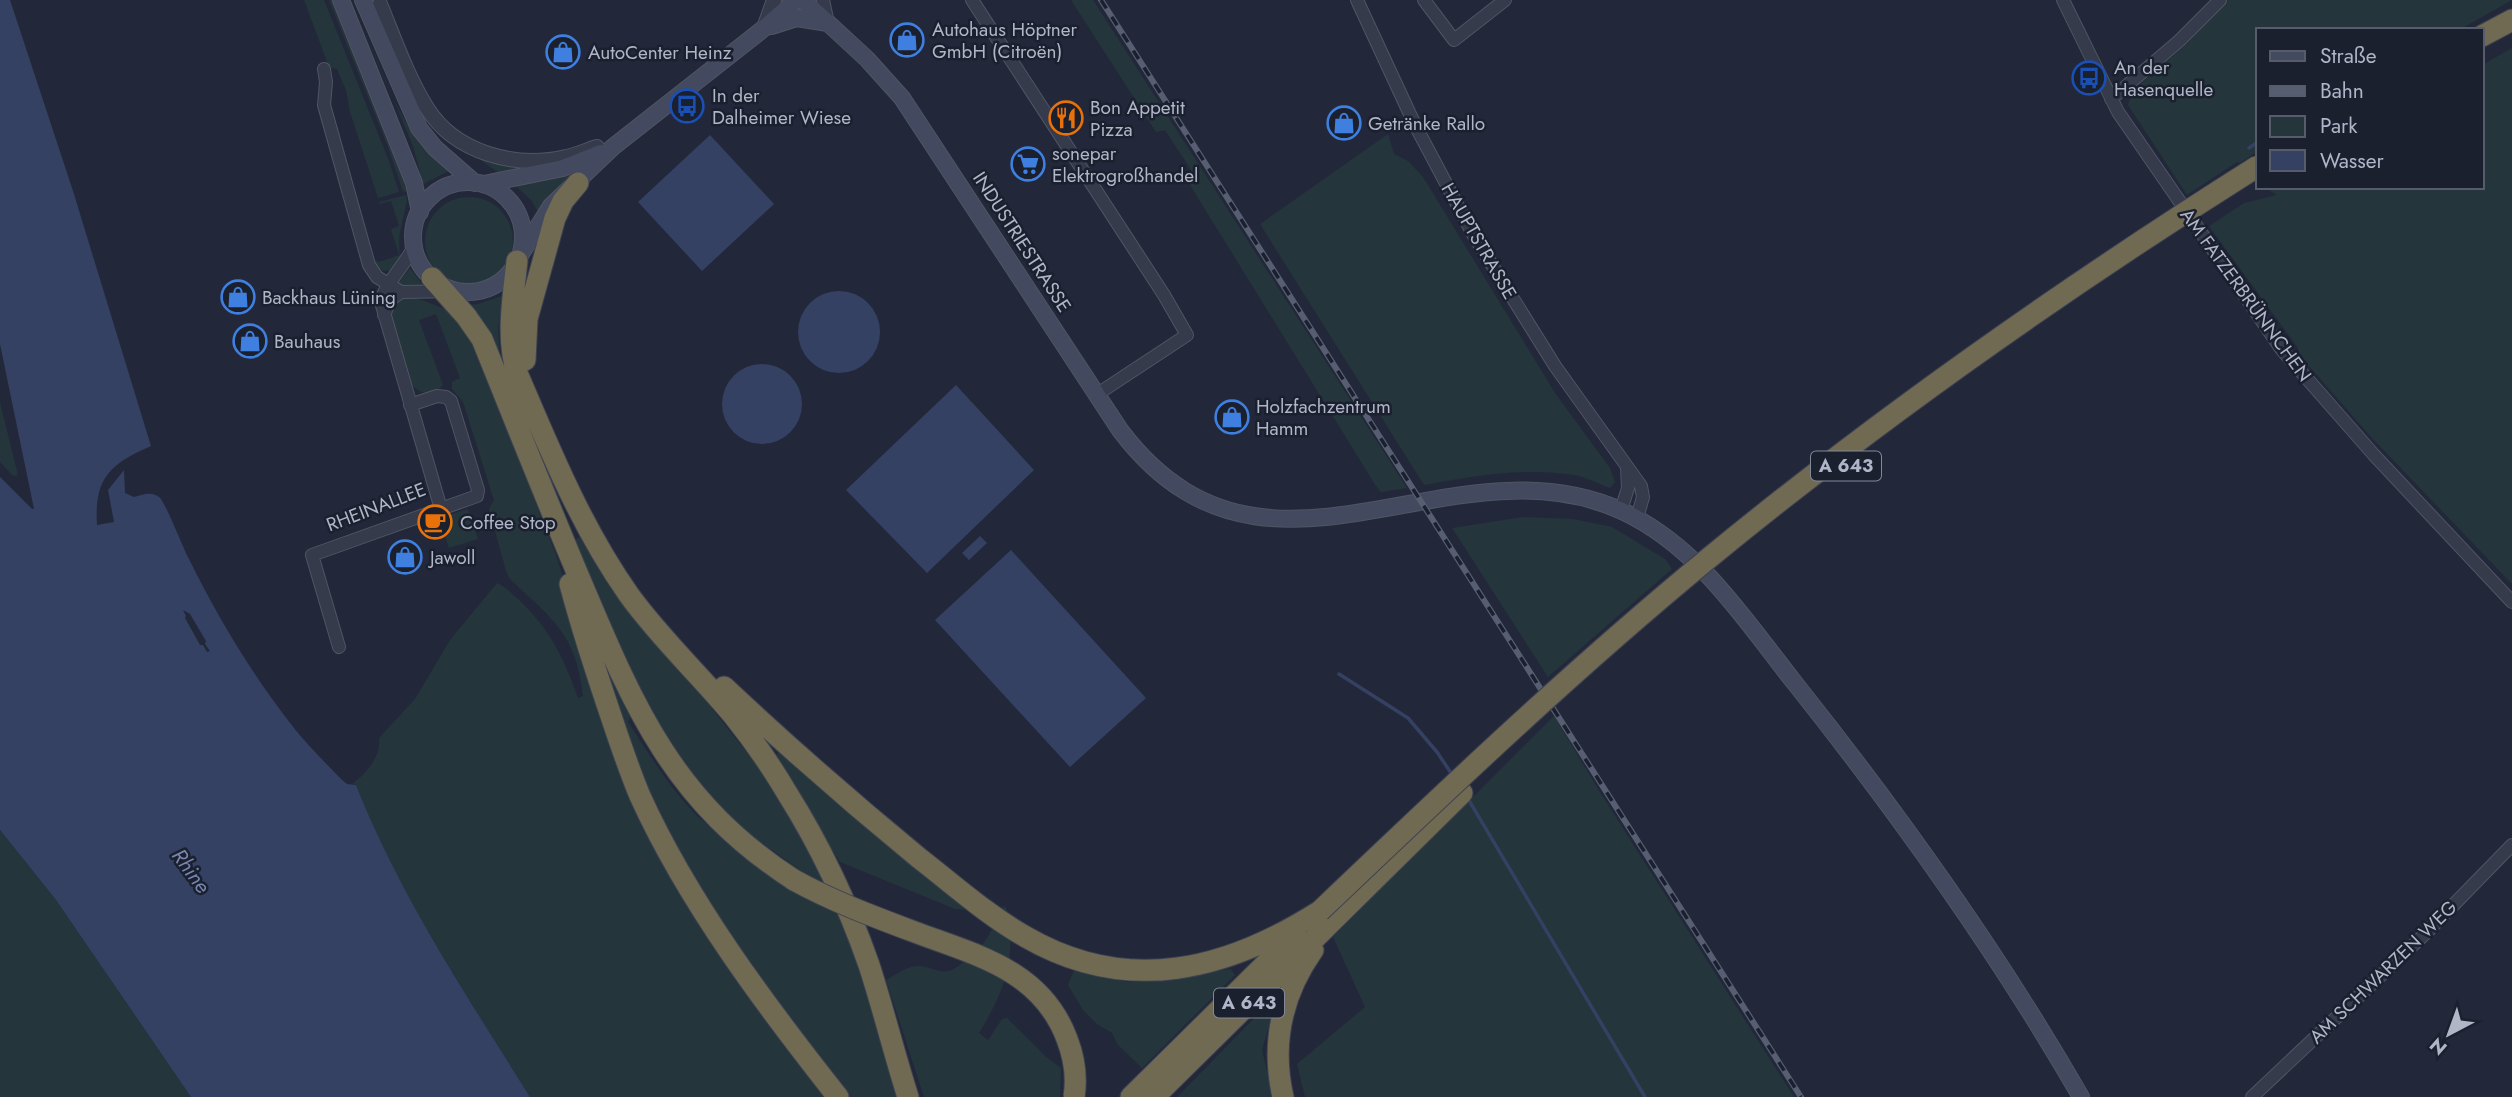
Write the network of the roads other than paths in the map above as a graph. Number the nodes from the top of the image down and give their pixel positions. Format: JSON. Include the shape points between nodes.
{"nodes":[{"id":1,"x":341,"y":0,"type":"edge"},
{"id":2,"x":774,"y":0,"type":"edge"},
{"id":3,"x":796,"y":0,"type":"edge"},
{"id":4,"x":803,"y":0,"type":"edge"},
{"id":5,"x":822,"y":0,"type":"edge"},
{"id":6,"x":972,"y":0,"type":"edge"},
{"id":7,"x":1357,"y":0,"type":"edge"},
{"id":8,"x":1424,"y":0,"type":"edge"},
{"id":9,"x":1505,"y":0,"type":"edge"},
{"id":10,"x":2063,"y":0,"type":"edge"},
{"id":11,"x":2220,"y":0,"type":"edge"},
{"id":12,"x":374,"y":1,"type":"edge"},
{"id":13,"x":2512,"y":20,"type":"edge"},
{"id":14,"x":828,"y":23,"type":"junction"},
{"id":15,"x":763,"y":29,"type":"junction"},
{"id":16,"x":2512,"y":34,"type":"edge"},
{"id":17,"x":2484,"y":35,"type":"edge"},
{"id":18,"x":2484,"y":49,"type":"edge"},
{"id":19,"x":324,"y":69,"type":"dead end"},
{"id":20,"x":2111,"y":99,"type":"junction"},
{"id":21,"x":618,"y":143,"type":"junction"},
{"id":22,"x":2256,"y":167,"type":"edge"},
{"id":23,"x":2256,"y":179,"type":"edge"},
{"id":24,"x":578,"y":183,"type":"junction"},
{"id":25,"x":478,"y":184,"type":"junction"},
{"id":26,"x":419,"y":212,"type":"junction"},
{"id":27,"x":414,"y":246,"type":"junction"},
{"id":28,"x":518,"y":259,"type":"junction"},
{"id":29,"x":388,"y":285,"type":"junction"},
{"id":30,"x":446,"y":287,"type":"junction"},
{"id":31,"x":401,"y":292,"type":"junction"},
{"id":32,"x":384,"y":316,"type":"junction"},
{"id":33,"x":1096,"y":395,"type":"junction"},
{"id":34,"x":410,"y":405,"type":"junction"},
{"id":35,"x":537,"y":420,"type":"junction"},
{"id":36,"x":1627,"y":468,"type":"junction"},
{"id":37,"x":441,"y":509,"type":"junction"},
{"id":38,"x":1621,"y":510,"type":"junction"},
{"id":39,"x":1637,"y":518,"type":"junction"},
{"id":40,"x":574,"y":565,"type":"junction"},
{"id":41,"x":616,"y":574,"type":"junction"},
{"id":42,"x":2512,"y":602,"type":"edge"},
{"id":43,"x":339,"y":647,"type":"dead end"},
{"id":44,"x":2512,"y":845,"type":"edge"},
{"id":45,"x":1343,"y":909,"type":"junction"},
{"id":46,"x":1320,"y":911,"type":"junction"},
{"id":47,"x":838,"y":1097,"type":"edge"},
{"id":48,"x":908,"y":1097,"type":"edge"},
{"id":49,"x":1074,"y":1097,"type":"edge"},
{"id":50,"x":1131,"y":1097,"type":"edge"},
{"id":51,"x":1154,"y":1097,"type":"edge"},
{"id":52,"x":1283,"y":1097,"type":"edge"},
{"id":53,"x":2081,"y":1097,"type":"edge"},
{"id":54,"x":2252,"y":1097,"type":"edge"}],
"edges":[{"from":1,"to":26,"type":"main road","via":[[414,183]]},
{"from":2,"to":15,"type":"street"},
{"from":3,"to":15,"type":"main road"},
{"from":4,"to":14,"type":"main road","name":"INDUSTRIESTRASSE"},
{"from":5,"to":14,"type":"street"},
{"from":6,"to":33,"type":"street","via":[[1188,335]]},
{"from":7,"to":36,"type":"street","name":"HAUPTSTRASSE","via":[[1468,226],[1555,366]]},
{"from":8,"to":9,"type":"street","via":[[1454,40]]},
{"from":10,"to":20,"type":"street","name":"AM FATZERBRÜNNCHEN"},
{"from":11,"to":20,"type":"street"},
{"from":12,"to":21,"type":"street","via":[[428,110],[464,143],[497,157],[539,160]]},
{"from":12,"to":25,"type":"main road","via":[[392,69],[412,115],[427,138]]},
{"from":13,"to":17,"type":"highway"},
{"from":14,"to":15,"type":"main road","via":[[793,18]]},
{"from":14,"to":33,"type":"main road","name":"INDUSTRIESTRASSE","via":[[881,73],[909,108]]},
{"from":15,"to":21,"type":"main road"},
{"from":16,"to":18,"type":"highway"},
{"from":19,"to":29,"type":"street","via":[[324,104],[369,265]]},
{"from":20,"to":42,"type":"street","name":"AM FATZERBRÜNNCHEN","via":[[2282,350]]},
{"from":21,"to":24,"type":"main road"},
{"from":21,"to":25,"type":"main road","via":[[574,165]]},
{"from":22,"to":46,"type":"highway","number":"A 643","bridge":true,"via":[[2035,312],[1817,472],[1593,657]]},
{"from":23,"to":45,"type":"highway","number":"A 643","via":[[2126,262],[1786,513],[1546,716]]},
{"from":24,"to":28,"type":"main road","via":[[546,213]]},
{"from":24,"to":35,"type":"highway","via":[[555,218],[527,319],[525,363]]},
{"from":25,"to":26,"type":"main road","via":[[439,191]]},
{"from":25,"to":28,"type":"main road","via":[[502,195],[517,212],[523,234]]},
{"from":26,"to":27,"type":"main road"},
{"from":27,"to":29,"type":"street","name":"RHEINALLEE"},
{"from":27,"to":30,"type":"main road","via":[[421,264]]},
{"from":28,"to":30,"type":"main road","via":[[493,286],[480,290]]},
{"from":28,"to":35,"type":"highway","via":[[513,358]]},
{"from":29,"to":31,"type":"street"},
{"from":29,"to":32,"type":"street","name":"RHEINALLEE","via":[[382,298]]},
{"from":30,"to":31,"type":"street"},
{"from":30,"to":40,"type":"highway","via":[[482,339]]},
{"from":31,"to":32,"type":"street","via":[[389,301]]},
{"from":32,"to":34,"type":"street","name":"RHEINALLEE"},
{"from":33,"to":38,"type":"main road","name":"INDUSTRIESTRASSE","via":[[1152,467],[1207,502],[1254,517],[1297,520],[1528,489],[1583,497]]},
{"from":34,"to":37,"type":"street","name":"RHEINALLEE"},
{"from":34,"to":37,"type":"street","via":[[441,396],[454,407],[478,490],[477,496]]},
{"from":35,"to":41,"type":"highway","via":[[572,499]]},
{"from":36,"to":38,"type":"street","via":[[1628,488]]},
{"from":36,"to":39,"type":"street","name":"HAUPTSTRASSE","via":[[1643,492]]},
{"from":37,"to":43,"type":"street","name":"RHEINALLEE","via":[[312,555]]},
{"from":38,"to":39,"type":"main road","name":"INDUSTRIESTRASSE"},
{"from":39,"to":53,"type":"main road","name":"INDUSTRIESTRASSE","via":[[1705,570],[1840,739],[1972,921]]},
{"from":40,"to":47,"type":"highway","via":[[570,583],[591,657],[650,816],[737,962]]},
{"from":40,"to":49,"type":"highway","bridge":true,"via":[[622,678],[648,727],[693,793],[730,832],[794,880],[840,903],[999,965],[1026,981],[1048,1003],[1064,1030],[1073,1060]]},
{"from":41,"to":46,"type":"highway","via":[[668,635],[799,757],[1005,925],[1051,950],[1100,965],[1177,969],[1228,958],[1283,934]]},
{"from":41,"to":48,"type":"highway","via":[[655,628],[748,734],[807,827],[856,930]]},
{"from":44,"to":54,"type":"street","name":"AM SCHWARZEN WEG"},
{"from":45,"to":51,"type":"highway","number":"A 643"},
{"from":45,"to":52,"type":"highway","via":[[1300,970],[1287,997],[1278,1048]]},
{"from":46,"to":50,"type":"highway","number":"A 643"}]}
